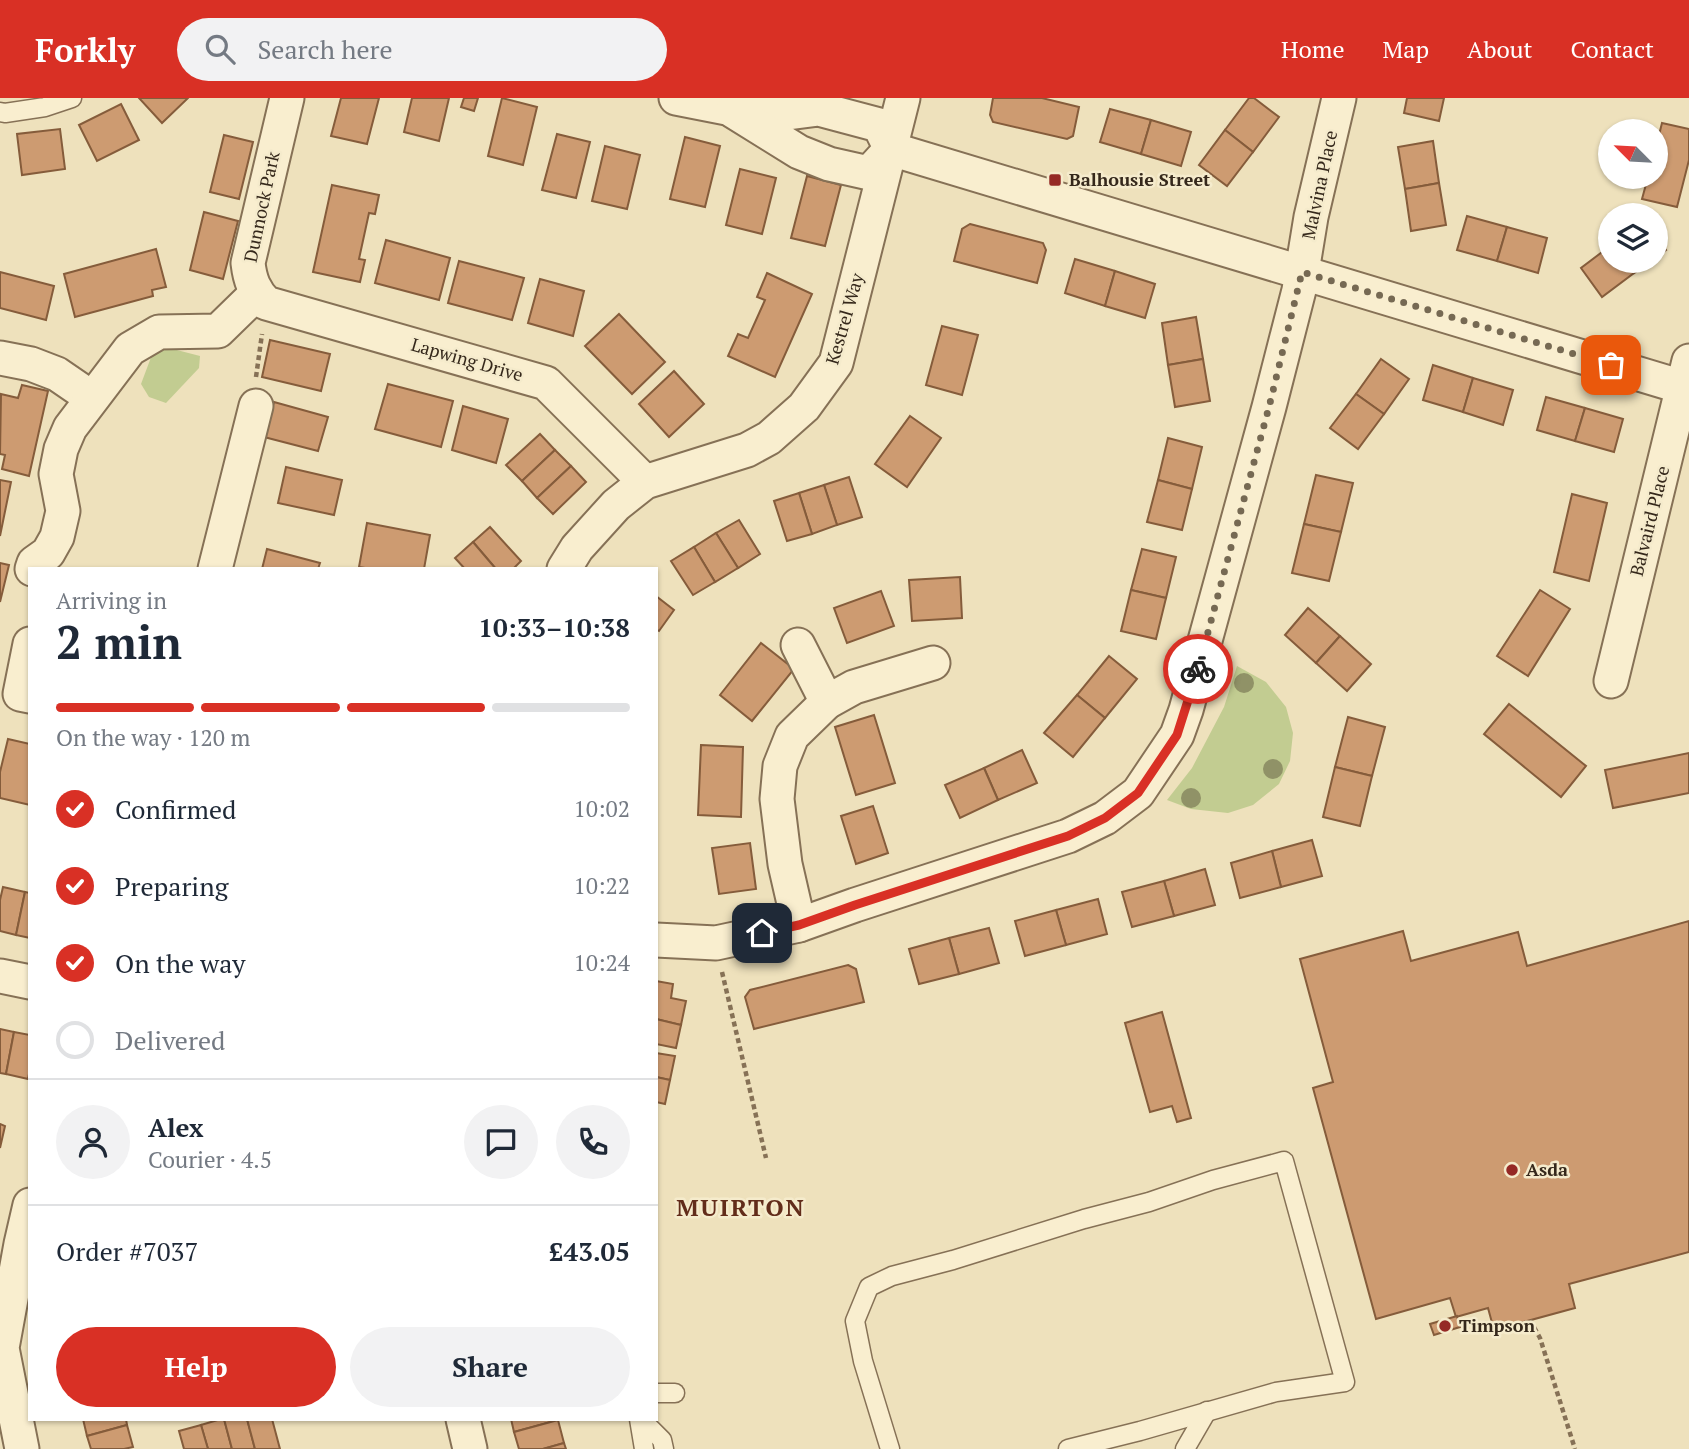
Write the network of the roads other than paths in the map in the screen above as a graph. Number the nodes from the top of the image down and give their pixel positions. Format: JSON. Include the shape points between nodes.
{"nodes":[{"id":1,"x":72,"y":98,"type":"edge"},
{"id":2,"x":287,"y":98,"type":"edge"},
{"id":3,"x":676,"y":98,"type":"edge"},
{"id":4,"x":903,"y":98,"type":"edge"},
{"id":5,"x":1339,"y":98,"type":"edge"},
{"id":6,"x":732,"y":109,"type":"junction"},
{"id":7,"x":0,"y":112,"type":"edge"},
{"id":8,"x":891,"y":149,"type":"junction"},
{"id":9,"x":1302,"y":272,"type":"junction"},
{"id":10,"x":262,"y":298,"type":"junction"},
{"id":11,"x":0,"y":358,"type":"edge"},
{"id":12,"x":1687,"y":379,"type":"edge"},
{"id":13,"x":92,"y":398,"type":"junction"},
{"id":14,"x":256,"y":406,"type":"road end"},
{"id":15,"x":645,"y":482,"type":"junction"},
{"id":16,"x":33,"y":567,"type":"edge"},
{"id":17,"x":216,"y":567,"type":"edge"},
{"id":18,"x":565,"y":567,"type":"edge"},
{"id":19,"x":797,"y":645,"type":"dead end"},
{"id":20,"x":28,"y":652,"type":"edge"},
{"id":21,"x":933,"y":663,"type":"dead end"},
{"id":22,"x":1611,"y":681,"type":"dead end"},
{"id":23,"x":17,"y":693,"type":"edge"},
{"id":24,"x":827,"y":702,"type":"junction"},
{"id":25,"x":799,"y":925,"type":"junction"},
{"id":26,"x":658,"y":940,"type":"edge"},
{"id":27,"x":0,"y":976,"type":"edge"},
{"id":28,"x":28,"y":982,"type":"edge"},
{"id":29,"x":28,"y":1209,"type":"edge"},
{"id":30,"x":10,"y":1242,"type":"edge"},
{"id":31,"x":658,"y":1393,"type":"edge"},
{"id":32,"x":675,"y":1393,"type":"dead end"},
{"id":33,"x":1207,"y":1411,"type":"junction"},
{"id":34,"x":463,"y":1421,"type":"edge"},
{"id":35,"x":640,"y":1421,"type":"edge"},
{"id":36,"x":642,"y":1421,"type":"edge"},
{"id":37,"x":1190,"y":1444,"type":"edge"},
{"id":38,"x":22,"y":1449,"type":"edge"},
{"id":39,"x":469,"y":1449,"type":"edge"},
{"id":40,"x":644,"y":1449,"type":"edge"},
{"id":41,"x":664,"y":1449,"type":"edge"},
{"id":42,"x":890,"y":1449,"type":"edge"},
{"id":43,"x":1068,"y":1449,"type":"edge"}],
"edges":[{"from":1,"to":7,"type":"lane","via":[[45,107]]},
{"from":2,"to":10,"type":"street","name":"Dunnock Park","via":[[248,263],[250,279]]},
{"from":3,"to":6,"type":"street"},
{"from":4,"to":8,"type":"street","name":"Kestrel Way"},
{"from":5,"to":9,"type":"street","name":"Malvina Place"},
{"from":6,"to":8,"type":"street","via":[[788,113],[818,108],[879,125]]},
{"from":6,"to":8,"type":"street","via":[[799,152],[830,164],[869,173]]},
{"from":8,"to":9,"type":"street"},
{"from":8,"to":15,"type":"street","name":"Kestrel Way","via":[[836,363],[804,407],[769,438],[747,450]]},
{"from":9,"to":12,"type":"street"},
{"from":9,"to":25,"type":"street","name":"Malvina Place","via":[[1186,710],[1177,735],[1138,793],[1105,818],[1068,836]]},
{"from":10,"to":13,"type":"street","via":[[218,331],[159,332],[130,349]]},
{"from":10,"to":15,"type":"street","name":"Lapwing Drive","via":[[546,383]]},
{"from":11,"to":13,"type":"street","via":[[57,374]]},
{"from":12,"to":22,"type":"street","name":"Balvaird Place"},
{"from":13,"to":16,"type":"street","via":[[61,449],[56,474],[63,511],[57,537]]},
{"from":14,"to":17,"type":"street"},
{"from":15,"to":18,"type":"street","name":"Kestrel Way","via":[[616,505]]},
{"from":19,"to":24,"type":"street"},
{"from":20,"to":23,"type":"street"},
{"from":21,"to":24,"type":"street","via":[[854,687]]},
{"from":24,"to":25,"type":"street","via":[[792,736],[780,766],[777,799]]},
{"from":25,"to":26,"type":"street","name":"Malvina Place","via":[[716,943]]},
{"from":27,"to":28,"type":"street"},
{"from":29,"to":30,"type":"street"},
{"from":30,"to":38,"type":"street","via":[[2,1348]]},
{"from":31,"to":32,"type":"lane"},
{"from":33,"to":37,"type":"lane"},
{"from":33,"to":42,"type":"lane","via":[[1276,1392],[1345,1382],[1284,1161],[892,1276],[869,1287],[855,1321]]},
{"from":33,"to":43,"type":"lane"},
{"from":34,"to":39,"type":"street"},
{"from":35,"to":40,"type":"lane"},
{"from":36,"to":41,"type":"lane","via":[[662,1440]]}]}
